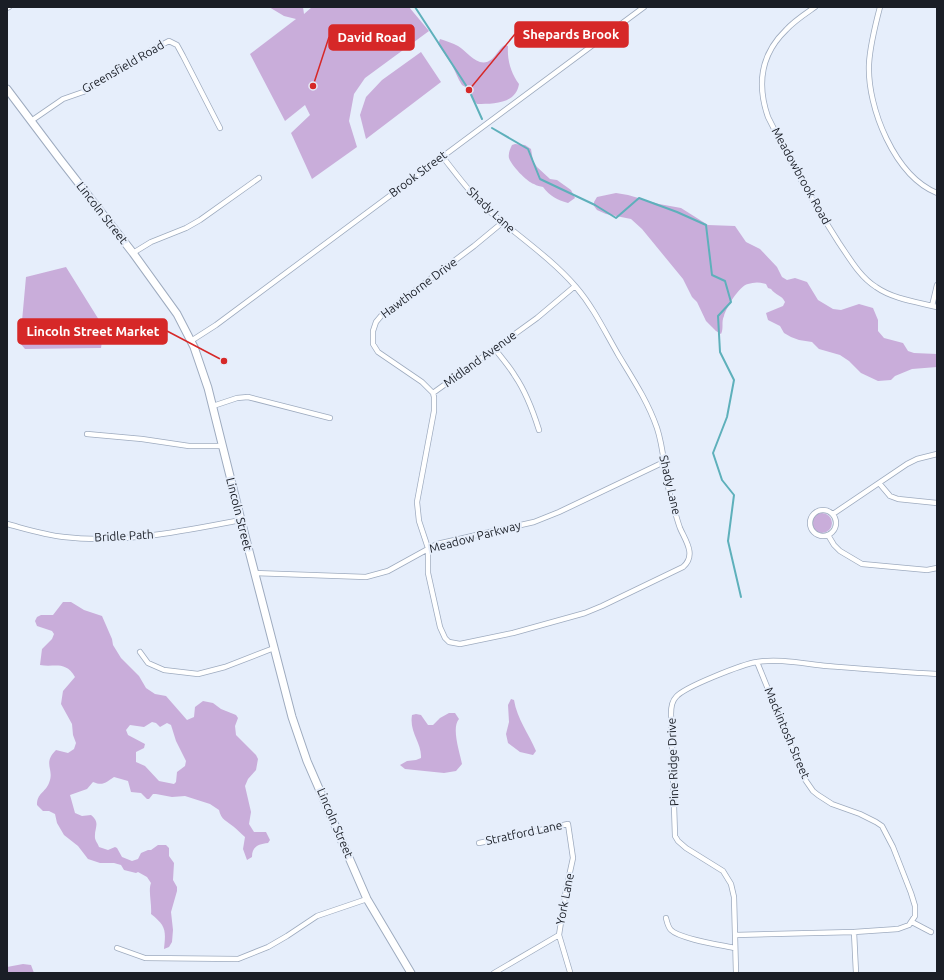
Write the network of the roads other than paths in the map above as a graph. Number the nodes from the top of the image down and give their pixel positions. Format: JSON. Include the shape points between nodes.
{"nodes":[{"id":1,"x":644,"y":7,"type":"edge"},
{"id":2,"x":815,"y":7,"type":"edge"},
{"id":3,"x":880,"y":7,"type":"edge"},
{"id":4,"x":7,"y":89,"type":"edge"},
{"id":5,"x":31,"y":121,"type":"junction"},
{"id":6,"x":220,"y":128,"type":"dead end"},
{"id":7,"x":442,"y":156,"type":"junction"},
{"id":8,"x":259,"y":178,"type":"dead end"},
{"id":9,"x":937,"y":193,"type":"edge"},
{"id":10,"x":503,"y":222,"type":"junction"},
{"id":11,"x":133,"y":253,"type":"junction"},
{"id":12,"x":937,"y":285,"type":"edge"},
{"id":13,"x":575,"y":286,"type":"junction"},
{"id":14,"x":934,"y":307,"type":"edge"},
{"id":15,"x":191,"y":341,"type":"junction"},
{"id":16,"x":494,"y":348,"type":"junction"},
{"id":17,"x":433,"y":393,"type":"junction"},
{"id":18,"x":213,"y":406,"type":"junction"},
{"id":19,"x":330,"y":418,"type":"dead end"},
{"id":20,"x":539,"y":430,"type":"dead end"},
{"id":21,"x":87,"y":434,"type":"dead end"},
{"id":22,"x":223,"y":446,"type":"junction"},
{"id":23,"x":937,"y":454,"type":"edge"},
{"id":24,"x":664,"y":462,"type":"junction"},
{"id":25,"x":879,"y":483,"type":"junction"},
{"id":26,"x":937,"y":503,"type":"edge"},
{"id":27,"x":833,"y":514,"type":"junction"},
{"id":28,"x":241,"y":520,"type":"junction"},
{"id":29,"x":7,"y":524,"type":"edge"},
{"id":30,"x":828,"y":535,"type":"junction"},
{"id":31,"x":428,"y":548,"type":"junction"},
{"id":32,"x":937,"y":568,"type":"edge"},
{"id":33,"x":254,"y":573,"type":"junction"},
{"id":34,"x":274,"y":648,"type":"junction"},
{"id":35,"x":140,"y":652,"type":"dead end"},
{"id":36,"x":757,"y":662,"type":"junction"},
{"id":37,"x":937,"y":674,"type":"edge"},
{"id":38,"x":568,"y":824,"type":"joint"},
{"id":39,"x":479,"y":843,"type":"dead end"},
{"id":40,"x":368,"y":899,"type":"junction"},
{"id":41,"x":666,"y":918,"type":"dead end"},
{"id":42,"x":912,"y":922,"type":"junction"},
{"id":43,"x":854,"y":932,"type":"junction"},
{"id":44,"x":931,"y":932,"type":"dead end"},
{"id":45,"x":559,"y":935,"type":"junction"},
{"id":46,"x":734,"y":935,"type":"junction"},
{"id":47,"x":117,"y":948,"type":"dead end"},
{"id":48,"x":735,"y":948,"type":"junction"},
{"id":49,"x":570,"y":972,"type":"edge"},
{"id":50,"x":411,"y":973,"type":"edge"},
{"id":51,"x":494,"y":973,"type":"edge"},
{"id":52,"x":736,"y":973,"type":"edge"},
{"id":53,"x":856,"y":973,"type":"edge"}],
"edges":[{"from":1,"to":7,"type":"street","name":"Brook Street"},
{"from":2,"to":14,"type":"street","name":"Meadowbrook Road","via":[[786,29],[768,54],[761,85],[768,117],[823,218],[865,278],[896,297]]},
{"from":3,"to":9,"type":"street","via":[[869,65],[874,107],[884,132],[903,166],[915,180]]},
{"from":4,"to":5,"type":"main road","name":"Lincoln Street"},
{"from":5,"to":6,"type":"street","name":"Greensfield Road","via":[[63,99],[94,86],[169,41],[177,46],[183,56]]},
{"from":5,"to":11,"type":"main road","name":"Lincoln Street"},
{"from":7,"to":10,"type":"street","name":"Shady Lane","via":[[468,190]]},
{"from":7,"to":15,"type":"street","name":"Brook Street"},
{"from":8,"to":11,"type":"street","via":[[200,220]]},
{"from":10,"to":13,"type":"street","name":"Shady Lane"},
{"from":10,"to":17,"type":"street","name":"Hawthorne Drive","via":[[385,312],[376,322],[373,332],[378,352],[422,382]]},
{"from":11,"to":15,"type":"main road","name":"Lincoln Street","via":[[177,314]]},
{"from":12,"to":14,"type":"street"},
{"from":13,"to":16,"type":"street","name":"Midland Avenue","via":[[537,318]]},
{"from":13,"to":24,"type":"street","name":"Shady Lane","via":[[597,316],[650,411]]},
{"from":15,"to":18,"type":"main road","name":"Lincoln Street"},
{"from":16,"to":17,"type":"street","name":"Midland Avenue"},
{"from":16,"to":20,"type":"street","via":[[521,386]]},
{"from":17,"to":31,"type":"street","name":"Midland Avenue","via":[[434,411],[417,502],[419,521]]},
{"from":18,"to":19,"type":"street","via":[[248,397]]},
{"from":18,"to":22,"type":"main road","name":"Lincoln Street"},
{"from":21,"to":22,"type":"street","via":[[189,446]]},
{"from":22,"to":28,"type":"main road","name":"Lincoln Street"},
{"from":23,"to":25,"type":"street","via":[[917,459]]},
{"from":24,"to":31,"type":"street","name":"Meadow Parkway","via":[[534,522]]},
{"from":24,"to":31,"type":"street","name":"Shady Lane","via":[[668,491],[689,549],[687,564],[585,613],[513,633],[460,644],[449,642],[438,619],[428,573]]},
{"from":25,"to":26,"type":"street","via":[[890,496],[898,499]]},
{"from":25,"to":27,"type":"street"},
{"from":27,"to":30,"type":"street","via":[[836,524]]},
{"from":27,"to":30,"type":"street","via":[[821,510],[815,512],[811,518],[811,530],[821,536]]},
{"from":28,"to":29,"type":"street","name":"Bridle Path","via":[[165,534],[122,538],[63,537]]},
{"from":28,"to":33,"type":"main road","name":"Lincoln Street"},
{"from":30,"to":32,"type":"street","via":[[840,551],[862,564],[927,570]]},
{"from":31,"to":33,"type":"street","name":"Meadow Parkway","via":[[388,571],[366,577]]},
{"from":33,"to":34,"type":"main road","name":"Lincoln Street"},
{"from":34,"to":35,"type":"street","via":[[225,667],[198,674],[164,670],[148,663]]},
{"from":34,"to":40,"type":"main road","name":"Lincoln Street","via":[[292,717],[307,761]]},
{"from":36,"to":37,"type":"street","name":"Pine Ridge Drive","via":[[779,661]]},
{"from":36,"to":42,"type":"street","name":"Mackintosh Street","via":[[804,778],[813,791],[832,804],[876,822],[885,831],[915,906]]},
{"from":36,"to":46,"type":"street","name":"Pine Ridge Drive","via":[[688,688],[676,697],[670,714],[675,836],[686,848],[723,871],[728,877],[734,897]]},
{"from":38,"to":39,"type":"street","name":"Stratford Lane"},
{"from":38,"to":45,"type":"street","name":"York Lane","via":[[573,858]]},
{"from":40,"to":47,"type":"street","via":[[317,916],[268,947],[238,959],[144,958]]},
{"from":40,"to":50,"type":"main road","name":"Lincoln Street"},
{"from":41,"to":48,"type":"street","via":[[671,930],[680,935]]},
{"from":42,"to":43,"type":"street","via":[[898,929]]},
{"from":42,"to":44,"type":"street"},
{"from":43,"to":46,"type":"street"},
{"from":43,"to":53,"type":"street"},
{"from":45,"to":49,"type":"street","name":"York Lane"},
{"from":45,"to":51,"type":"street"},
{"from":46,"to":48,"type":"street","name":"Pine Ridge Drive"},
{"from":48,"to":52,"type":"street","name":"Pine Ridge Drive"}]}
